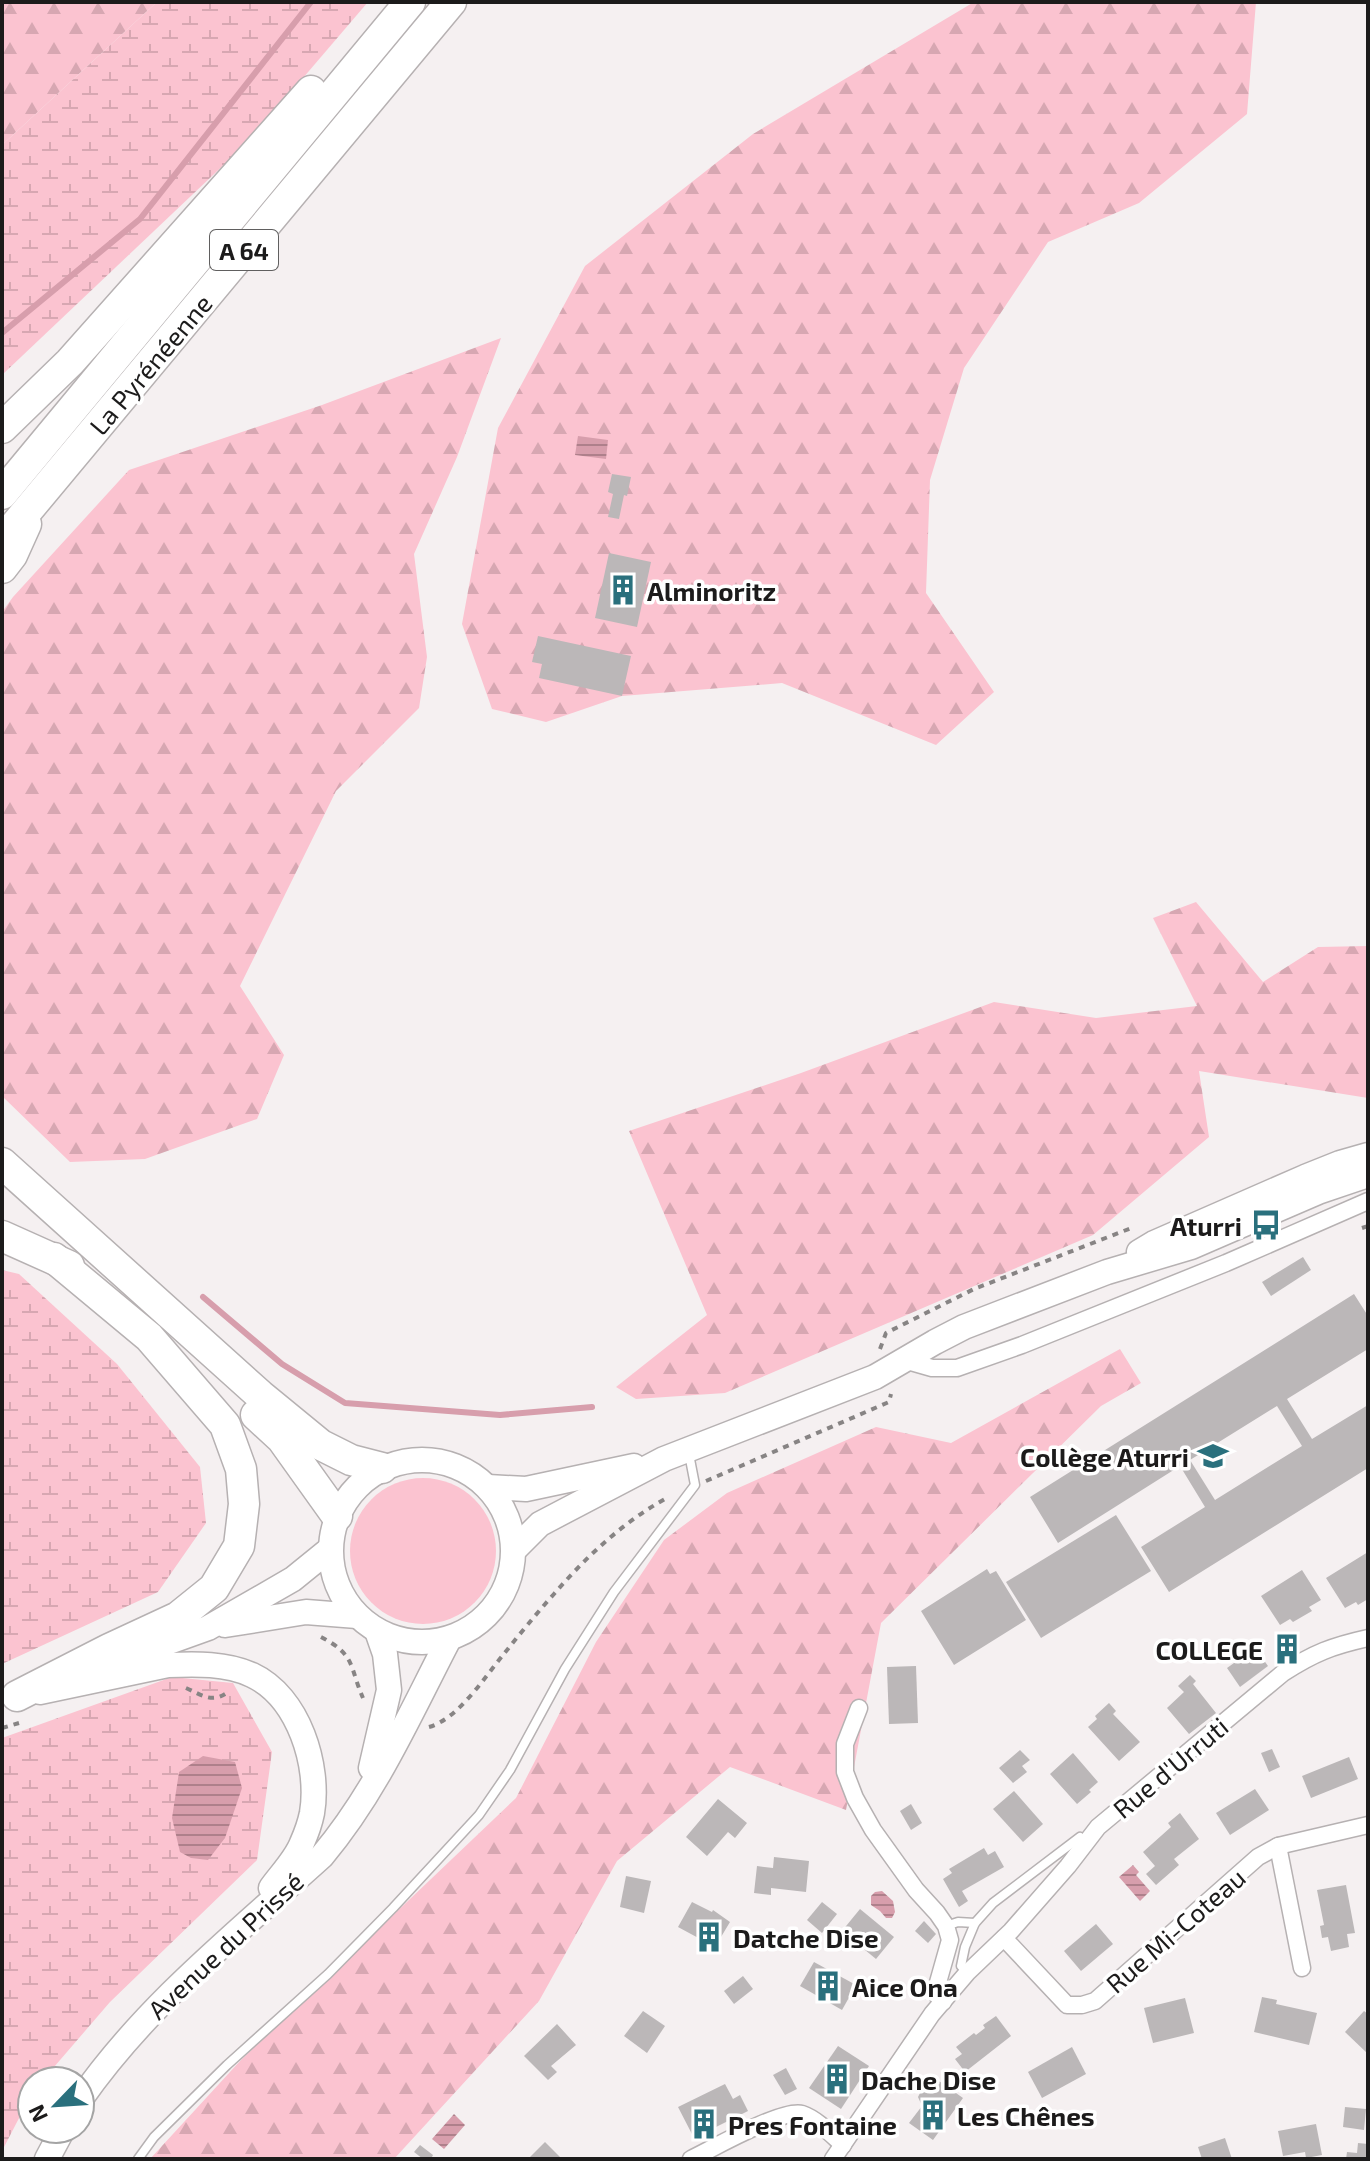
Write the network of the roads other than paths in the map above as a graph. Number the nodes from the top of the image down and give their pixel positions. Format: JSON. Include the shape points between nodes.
{"nodes":[{"id":1,"x":408,"y":2,"type":"edge"},
{"id":2,"x":451,"y":2,"type":"edge"},
{"id":3,"x":2,"y":428,"type":"edge"},
{"id":4,"x":2,"y":494,"type":"edge"},
{"id":5,"x":37,"y":499,"type":"junction"},
{"id":6,"x":2,"y":541,"type":"edge"},
{"id":7,"x":2,"y":568,"type":"edge"},
{"id":8,"x":1368,"y":1155,"type":"edge"},
{"id":9,"x":2,"y":1163,"type":"edge"},
{"id":10,"x":1368,"y":1175,"type":"edge"},
{"id":11,"x":1368,"y":1201,"type":"edge"},
{"id":12,"x":2,"y":1236,"type":"edge"},
{"id":13,"x":54,"y":1258,"type":"junction"},
{"id":14,"x":1107,"y":1272,"type":"junction"},
{"id":15,"x":904,"y":1360,"type":"junction"},
{"id":16,"x":689,"y":1449,"type":"junction"},
{"id":17,"x":664,"y":1459,"type":"junction"},
{"id":18,"x":382,"y":1468,"type":"junction"},
{"id":19,"x":488,"y":1487,"type":"junction"},
{"id":20,"x":337,"y":1516,"type":"junction"},
{"id":21,"x":330,"y":1549,"type":"junction"},
{"id":22,"x":514,"y":1550,"type":"junction"},
{"id":23,"x":357,"y":1616,"type":"junction"},
{"id":24,"x":208,"y":1628,"type":"junction"},
{"id":25,"x":377,"y":1631,"type":"junction"},
{"id":26,"x":1368,"y":1638,"type":"edge"},
{"id":27,"x":448,"y":1641,"type":"junction"},
{"id":28,"x":10,"y":1699,"type":"edge"},
{"id":29,"x":859,"y":1708,"type":"dead end"},
{"id":30,"x":371,"y":1790,"type":"junction"},
{"id":31,"x":1368,"y":1825,"type":"edge"},
{"id":32,"x":1086,"y":1843,"type":"junction"},
{"id":33,"x":1278,"y":1846,"type":"junction"},
{"id":34,"x":975,"y":1923,"type":"junction"},
{"id":35,"x":244,"y":1926,"type":"junction"},
{"id":36,"x":946,"y":1926,"type":"junction"},
{"id":37,"x":1004,"y":1938,"type":"junction"},
{"id":38,"x":1302,"y":1968,"type":"dead end"},
{"id":39,"x":967,"y":1973,"type":"junction"},
{"id":40,"x":943,"y":2002,"type":"junction"},
{"id":41,"x":96,"y":2079,"type":"edge"},
{"id":42,"x":838,"y":2152,"type":"edge"},
{"id":43,"x":138,"y":2159,"type":"edge"},
{"id":44,"x":691,"y":2159,"type":"edge"}],
"edges":[{"from":1,"to":3,"type":"highway","via":[[345,53],[70,362]]},
{"from":1,"to":4,"type":"highway","name":"La Pyrénéenne","number":"A 64"},
{"from":2,"to":5,"type":"highway","name":"La Pyrénéenne","number":"A 64"},
{"from":5,"to":6,"type":"highway","name":"La Pyrénéenne","number":"A 64"},
{"from":5,"to":7,"type":"highway"},
{"from":8,"to":14,"type":"main road","via":[[1154,1243]]},
{"from":9,"to":18,"type":"highway","via":[[321,1445]]},
{"from":10,"to":14,"type":"main road","via":[[1191,1247]]},
{"from":11,"to":15,"type":"street","via":[[957,1368]]},
{"from":12,"to":13,"type":"highway"},
{"from":13,"to":20,"type":"highway","via":[[122,1295],[215,1376],[282,1439]]},
{"from":13,"to":28,"type":"highway","via":[[149,1337],[225,1425],[241,1469],[244,1504],[239,1546],[214,1588],[178,1617]]},
{"from":14,"to":15,"type":"main road","via":[[964,1327]]},
{"from":15,"to":16,"type":"main road","via":[[844,1391]]},
{"from":16,"to":17,"type":"main road"},
{"from":16,"to":43,"type":"lane","via":[[695,1485],[614,1592],[479,1815],[339,1963],[195,2096]]},
{"from":17,"to":19,"type":"main road","via":[[526,1489]]},
{"from":17,"to":22,"type":"main road","via":[[540,1524]]},
{"from":18,"to":19,"type":"main road","via":[[409,1460],[438,1461],[465,1470]]},
{"from":18,"to":20,"type":"main road","via":[[363,1480]]},
{"from":19,"to":22,"type":"main road","via":[[502,1506]]},
{"from":20,"to":21,"type":"main road"},
{"from":21,"to":23,"type":"main road","via":[[342,1596]]},
{"from":21,"to":24,"type":"main road","via":[[293,1579]]},
{"from":22,"to":27,"type":"main road","via":[[509,1580],[495,1607]]},
{"from":23,"to":24,"type":"main road","via":[[306,1612]]},
{"from":23,"to":25,"type":"main road"},
{"from":24,"to":28,"type":"main road"},
{"from":25,"to":27,"type":"main road","via":[[411,1642]]},
{"from":25,"to":30,"type":"main road","name":"Avenue du Prissé","via":[[389,1690],[370,1770]]},
{"from":26,"to":32,"type":"street","name":"Rue d'Urruti","via":[[1332,1646],[1283,1673],[1098,1827]]},
{"from":27,"to":30,"type":"main road","name":"Avenue du Prissé"},
{"from":28,"to":35,"type":"main road","via":[[185,1664],[237,1670],[271,1687],[288,1706],[305,1740],[313,1773],[312,1814],[301,1846]]},
{"from":29,"to":36,"type":"street","via":[[845,1744],[845,1772],[855,1798]]},
{"from":30,"to":35,"type":"main road","name":"Avenue du Prissé","via":[[322,1856]]},
{"from":31,"to":33,"type":"street","name":"Rue Mi-Coteau"},
{"from":32,"to":34,"type":"lane","via":[[1080,1837],[993,1903]]},
{"from":32,"to":37,"type":"street","name":"Rue d'Urruti"},
{"from":33,"to":37,"type":"street","name":"Rue Mi-Coteau","via":[[1258,1857],[1095,2001],[1067,2005]]},
{"from":33,"to":38,"type":"street"},
{"from":34,"to":36,"type":"lane"},
{"from":34,"to":39,"type":"lane","via":[[961,1966]]},
{"from":35,"to":41,"type":"main road","name":"Avenue du Prissé","via":[[156,2007]]},
{"from":36,"to":40,"type":"street","via":[[950,1940],[935,1993]]},
{"from":37,"to":39,"type":"street","name":"Rue d'Urruti"},
{"from":39,"to":40,"type":"street","name":"Rue d'Urruti"},
{"from":40,"to":42,"type":"street","name":"Rue d'Urruti"},
{"from":42,"to":44,"type":"street","via":[[810,2118],[793,2112]]}]}
